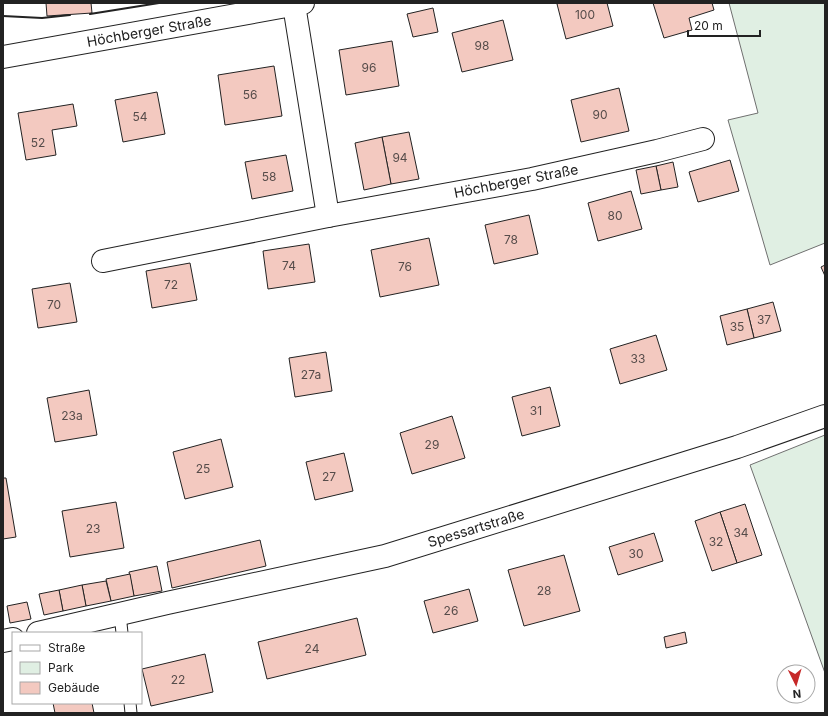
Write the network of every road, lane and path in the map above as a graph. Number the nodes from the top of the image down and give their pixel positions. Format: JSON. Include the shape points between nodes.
{"nodes":[{"id":1,"x":298,"y":4,"type":"edge"},
{"id":2,"x":3,"y":57,"type":"edge"},
{"id":3,"x":703,"y":139,"type":"dead end"},
{"id":4,"x":328,"y":216,"type":"junction"},
{"id":5,"x":103,"y":261,"type":"dead end"},
{"id":6,"x":825,"y":416,"type":"edge"},
{"id":7,"x":121,"y":624,"type":"edge"},
{"id":8,"x":47,"y":632,"type":"edge"}],
"edges":[{"from":1,"to":2,"type":"street","name":"Höchberger Straße"},
{"from":1,"to":4,"type":"street","name":"Höchberger Straße"},
{"from":3,"to":4,"type":"street","name":"Höchberger Straße","via":[[532,179]]},
{"from":4,"to":5,"type":"street","name":"Höchberger Straße"},
{"from":6,"to":7,"type":"street","name":"Spessartstraße","via":[[737,447],[385,556]]},
{"from":7,"to":8,"type":"street","name":"Spessartstraße"}]}
